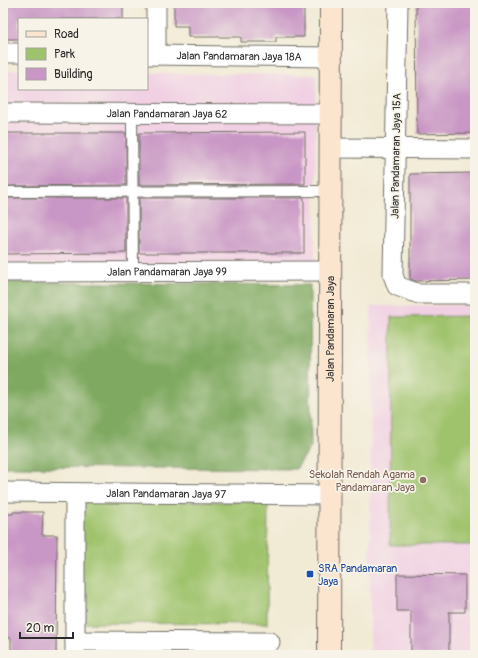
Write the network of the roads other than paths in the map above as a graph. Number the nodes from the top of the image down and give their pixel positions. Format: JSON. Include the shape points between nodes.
{"nodes":[{"id":1,"x":156,"y":3,"type":"edge"},
{"id":2,"x":331,"y":3,"type":"edge"},
{"id":3,"x":398,"y":3,"type":"edge"},
{"id":4,"x":3,"y":53,"type":"edge"},
{"id":5,"x":18,"y":53,"type":"edge"},
{"id":6,"x":152,"y":55,"type":"edge"},
{"id":7,"x":331,"y":57,"type":"junction"},
{"id":8,"x":3,"y":113,"type":"edge"},
{"id":9,"x":132,"y":113,"type":"junction"},
{"id":10,"x":331,"y":114,"type":"junction"},
{"id":11,"x":331,"y":148,"type":"junction"},
{"id":12,"x":396,"y":149,"type":"junction"},
{"id":13,"x":475,"y":149,"type":"edge"},
{"id":14,"x":3,"y":192,"type":"edge"},
{"id":15,"x":132,"y":192,"type":"junction"},
{"id":16,"x":331,"y":192,"type":"junction"},
{"id":17,"x":330,"y":271,"type":"junction"},
{"id":18,"x":3,"y":272,"type":"edge"},
{"id":19,"x":133,"y":272,"type":"junction"},
{"id":20,"x":475,"y":294,"type":"edge"},
{"id":21,"x":3,"y":492,"type":"edge"},
{"id":22,"x":75,"y":493,"type":"junction"},
{"id":23,"x":330,"y":495,"type":"junction"},
{"id":24,"x":270,"y":642,"type":"dead end"},
{"id":25,"x":76,"y":648,"type":"edge"},
{"id":26,"x":329,"y":655,"type":"edge"}],
"edges":[{"from":1,"to":6,"type":"street"},
{"from":2,"to":7,"type":"main road","name":"Jalan Pandamaran Jaya"},
{"from":3,"to":12,"type":"street","name":"Jalan Pandamaran Jaya 15A"},
{"from":4,"to":5,"type":"street"},
{"from":6,"to":7,"type":"street","name":"Jalan Pandamaran Jaya 18A"},
{"from":7,"to":10,"type":"main road","name":"Jalan Pandamaran Jaya"},
{"from":8,"to":9,"type":"street","name":"Jalan Pandamaran Jaya 62"},
{"from":9,"to":10,"type":"street","name":"Jalan Pandamaran Jaya 62"},
{"from":9,"to":15,"type":"lane"},
{"from":10,"to":11,"type":"main road","name":"Jalan Pandamaran Jaya"},
{"from":11,"to":12,"type":"street"},
{"from":11,"to":16,"type":"main road","name":"Jalan Pandamaran Jaya"},
{"from":12,"to":13,"type":"street"},
{"from":12,"to":20,"type":"street","name":"Jalan Pandamaran Jaya 15A","via":[[393,275],[398,286],[419,294]]},
{"from":14,"to":15,"type":"lane"},
{"from":15,"to":16,"type":"lane"},
{"from":15,"to":19,"type":"lane"},
{"from":16,"to":17,"type":"main road","name":"Jalan Pandamaran Jaya"},
{"from":17,"to":19,"type":"street","name":"Jalan Pandamaran Jaya 99"},
{"from":17,"to":23,"type":"main road","name":"Jalan Pandamaran Jaya"},
{"from":18,"to":19,"type":"street","name":"Jalan Pandamaran Jaya 99"},
{"from":21,"to":22,"type":"street","name":"Jalan Pandamaran Jaya 97"},
{"from":22,"to":23,"type":"street","name":"Jalan Pandamaran Jaya 97"},
{"from":22,"to":25,"type":"street"},
{"from":23,"to":26,"type":"main road","name":"Jalan Pandamaran Jaya"},
{"from":24,"to":25,"type":"street"}]}
